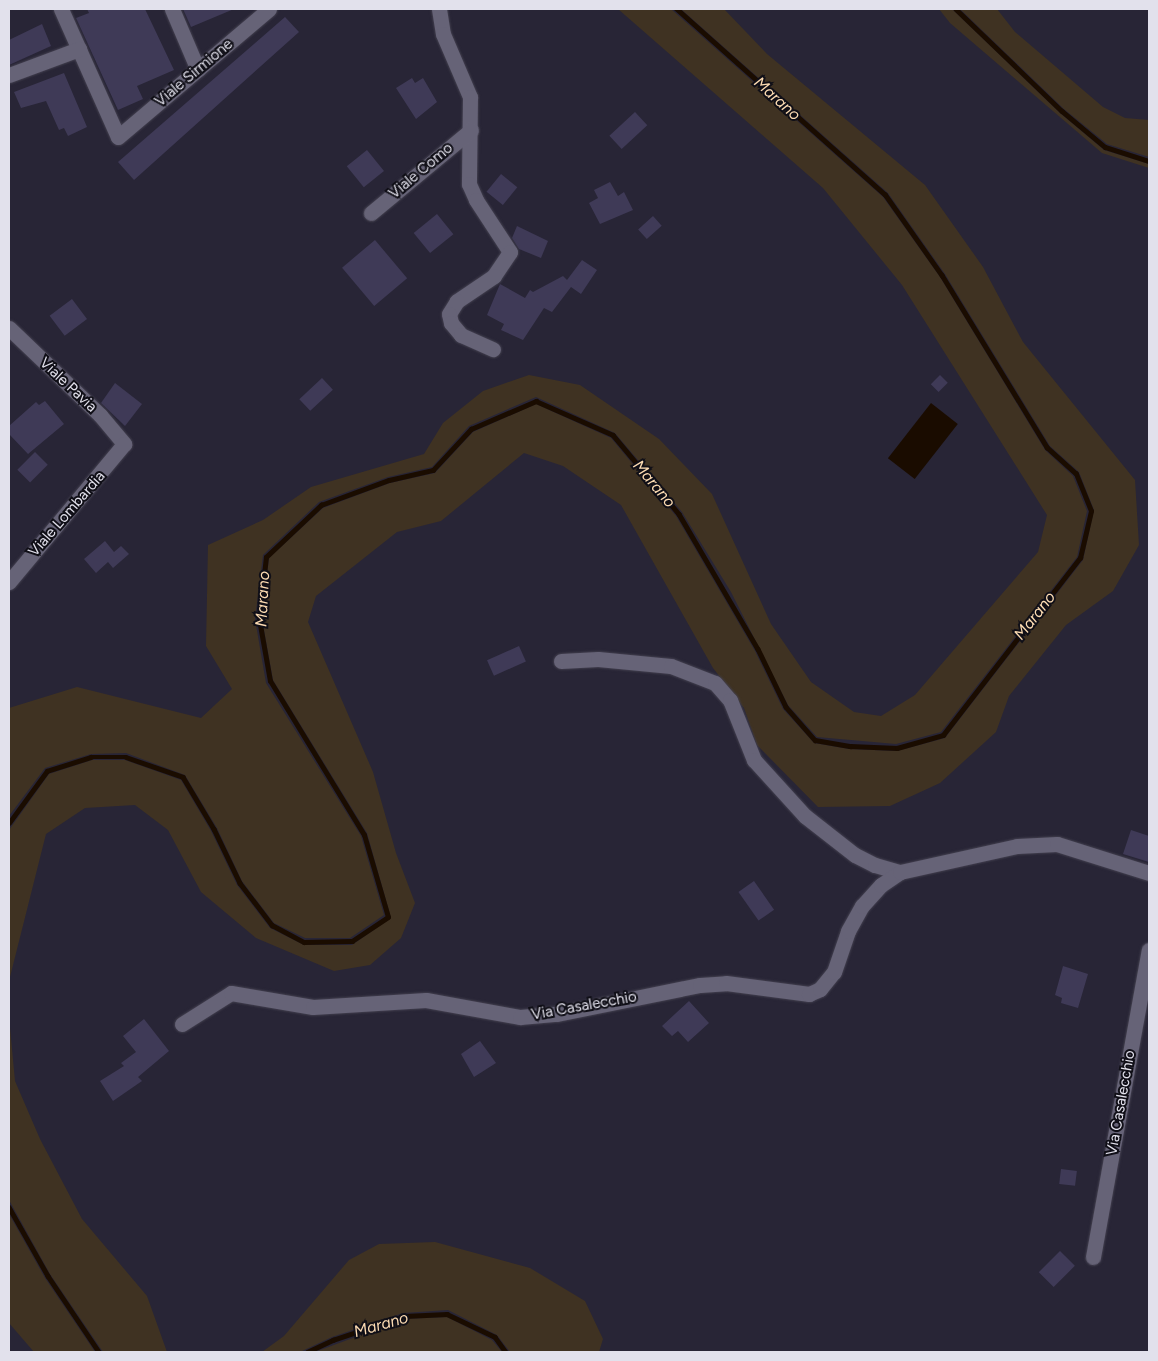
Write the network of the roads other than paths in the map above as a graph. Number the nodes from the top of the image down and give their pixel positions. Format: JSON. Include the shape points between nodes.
{"nodes":[{"id":1,"x":61,"y":9,"type":"edge"},
{"id":2,"x":172,"y":9,"type":"edge"},
{"id":3,"x":270,"y":9,"type":"edge"},
{"id":4,"x":439,"y":9,"type":"edge"},
{"id":5,"x":79,"y":49,"type":"junction"},
{"id":6,"x":198,"y":70,"type":"junction"},
{"id":7,"x":9,"y":75,"type":"edge"},
{"id":8,"x":471,"y":130,"type":"junction"},
{"id":9,"x":371,"y":213,"type":"dead end"},
{"id":10,"x":9,"y":328,"type":"edge"},
{"id":11,"x":493,"y":349,"type":"dead end"},
{"id":12,"x":124,"y":444,"type":"joint"},
{"id":13,"x":9,"y":582,"type":"edge"},
{"id":14,"x":561,"y":660,"type":"dead end"},
{"id":15,"x":900,"y":872,"type":"junction"},
{"id":16,"x":1149,"y":873,"type":"edge"},
{"id":17,"x":1149,"y":950,"type":"edge"},
{"id":18,"x":182,"y":1024,"type":"dead end"},
{"id":19,"x":1093,"y":1257,"type":"dead end"}],
"edges":[{"from":1,"to":5,"type":"street"},
{"from":2,"to":6,"type":"street"},
{"from":3,"to":6,"type":"street","name":"Viale Sirmione"},
{"from":4,"to":8,"type":"street","name":"Viale Como","via":[[443,34],[470,97]]},
{"from":5,"to":6,"type":"street","name":"Viale Sirmione","via":[[118,137]]},
{"from":5,"to":7,"type":"street"},
{"from":8,"to":9,"type":"street","name":"Viale Como"},
{"from":8,"to":11,"type":"street","name":"Viale Como","via":[[469,184],[510,252],[494,276],[458,301],[449,314],[451,324],[461,335]]},
{"from":10,"to":12,"type":"street","name":"Viale Pavia","via":[[100,415]]},
{"from":12,"to":13,"type":"street","name":"Viale Lombardia"},
{"from":14,"to":15,"type":"street","name":"Via Casalecchio","via":[[598,659],[671,666],[715,683],[730,700],[754,760],[805,816],[855,855]]},
{"from":15,"to":16,"type":"street","name":"Via Casalecchio","via":[[1017,846],[1057,844],[1088,851]]},
{"from":15,"to":18,"type":"street","name":"Via Casalecchio","via":[[881,884],[862,906],[828,982],[809,994],[726,983],[700,984],[557,1014],[520,1017],[426,1000],[313,1007],[231,993]]},
{"from":17,"to":19,"type":"street","name":"Via Casalecchio"}]}
